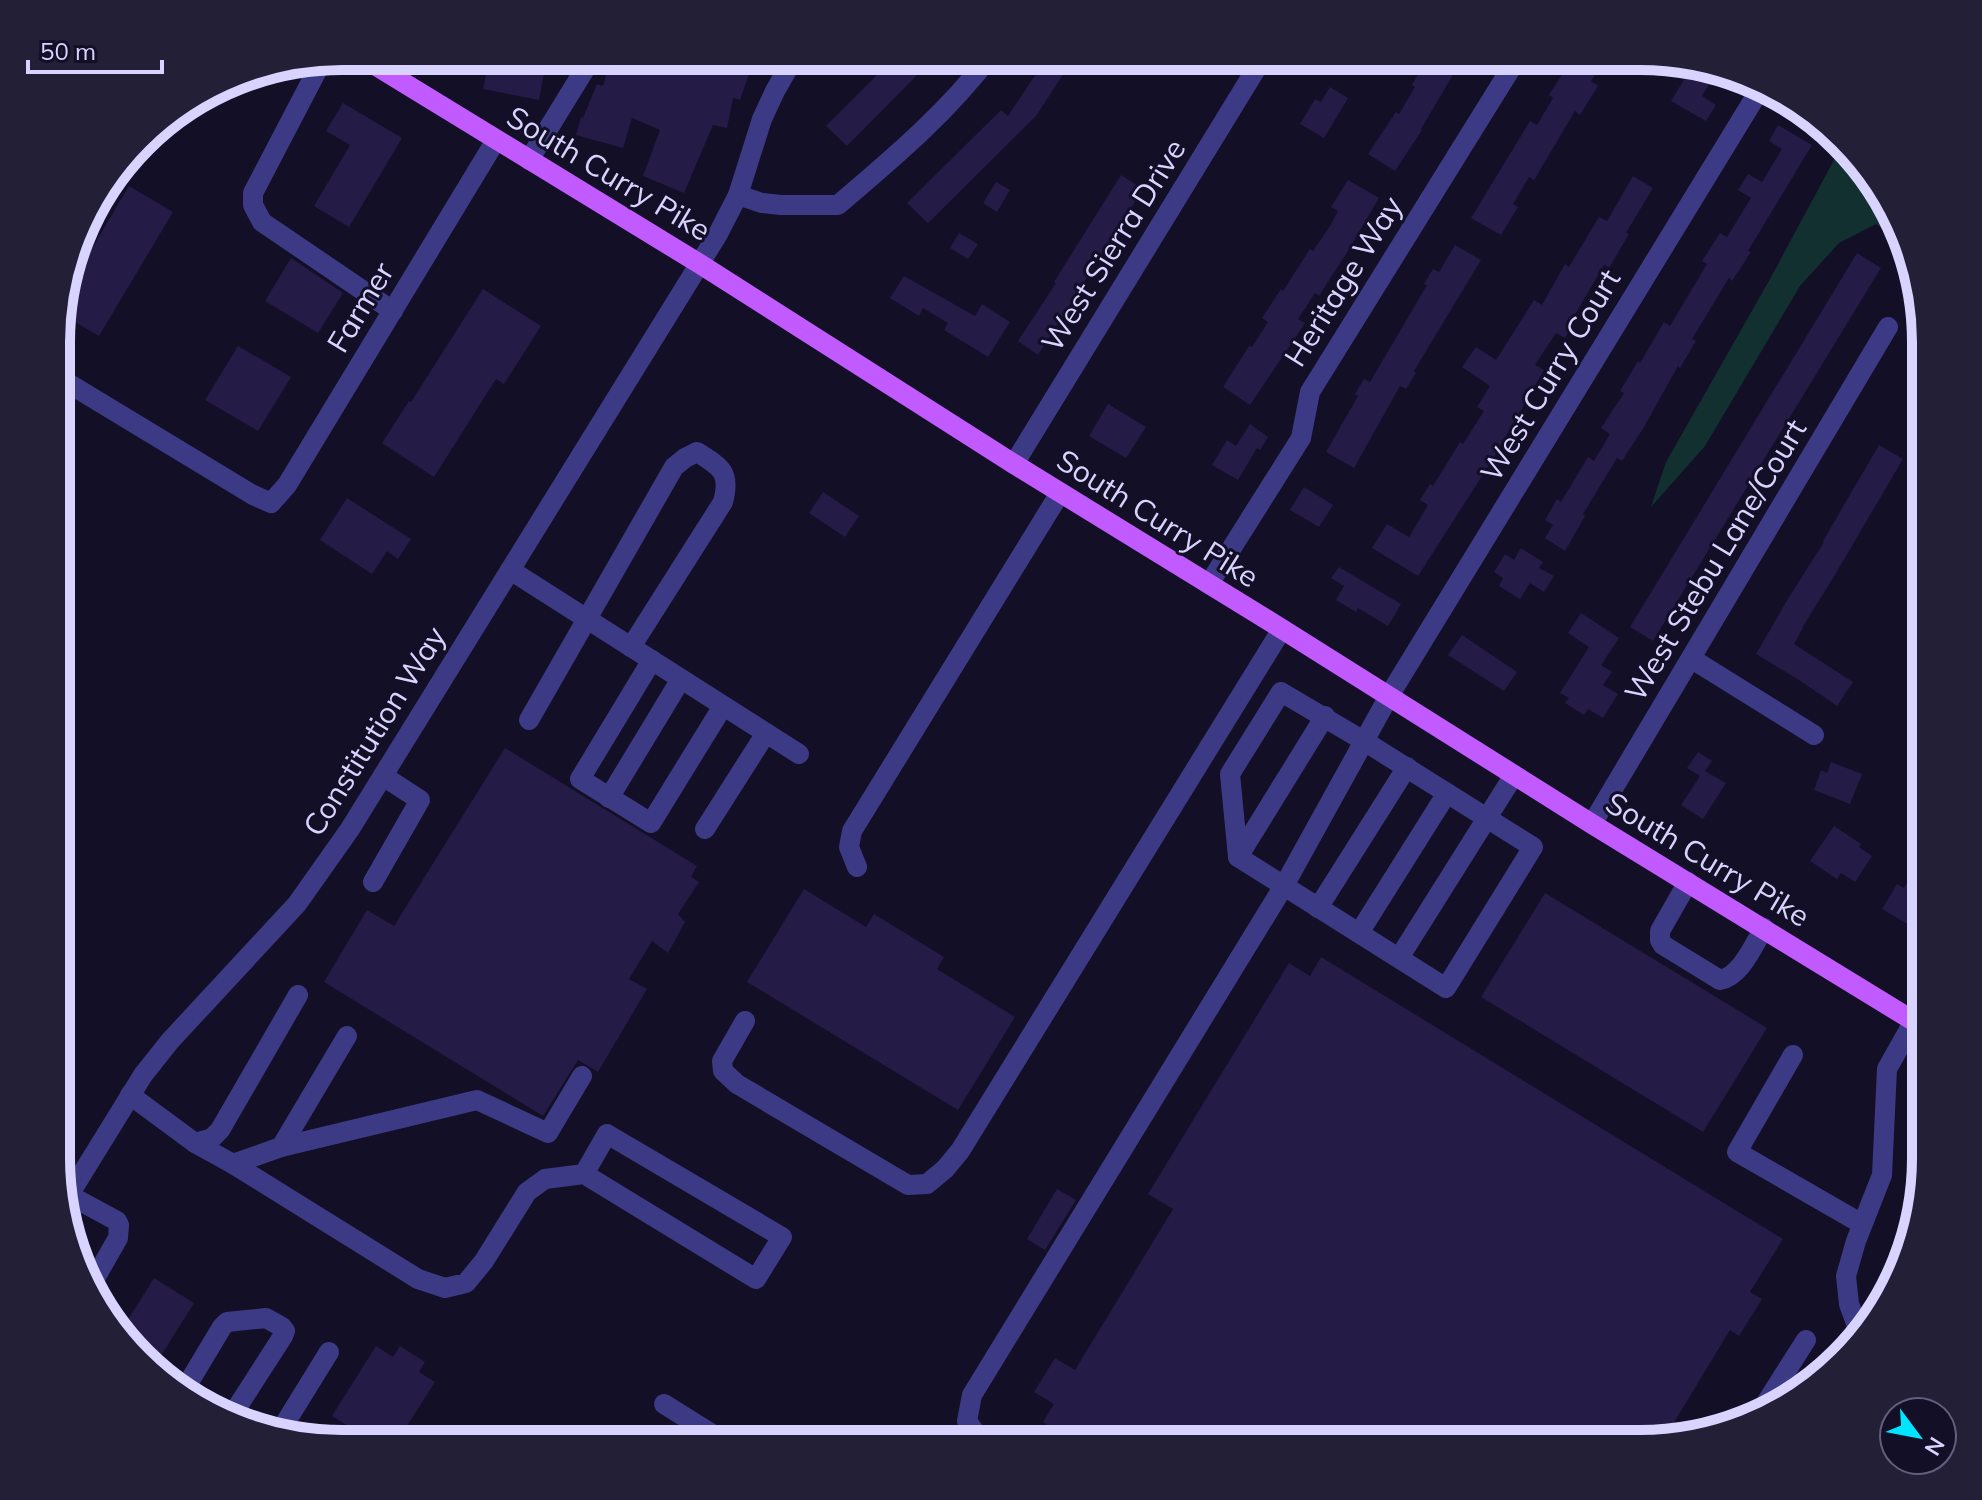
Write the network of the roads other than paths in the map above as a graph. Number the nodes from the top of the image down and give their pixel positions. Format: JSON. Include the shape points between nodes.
{"nodes":[{"id":1,"x":389,"y":71,"type":"edge"},
{"id":2,"x":584,"y":71,"type":"edge"},
{"id":3,"x":786,"y":71,"type":"edge"},
{"id":4,"x":979,"y":71,"type":"edge"},
{"id":5,"x":1255,"y":71,"type":"edge"},
{"id":6,"x":1509,"y":71,"type":"edge"},
{"id":7,"x":316,"y":72,"type":"edge"},
{"id":8,"x":1756,"y":96,"type":"edge"},
{"id":9,"x":496,"y":140,"type":"junction"},
{"id":10,"x":529,"y":160,"type":"junction"},
{"id":11,"x":738,"y":195,"type":"junction"},
{"id":12,"x":700,"y":264,"type":"junction"},
{"id":13,"x":393,"y":311,"type":"junction"},
{"id":14,"x":1888,"y":327,"type":"dead end"},
{"id":15,"x":70,"y":384,"type":"edge"},
{"id":16,"x":1014,"y":464,"type":"junction"},
{"id":17,"x":1060,"y":493,"type":"junction"},
{"id":18,"x":510,"y":570,"type":"junction"},
{"id":19,"x":1209,"y":584,"type":"junction"},
{"id":20,"x":587,"y":619,"type":"junction"},
{"id":21,"x":1282,"y":629,"type":"junction"},
{"id":22,"x":631,"y":647,"type":"junction"},
{"id":23,"x":1692,"y":659,"type":"junction"},
{"id":24,"x":652,"y":660,"type":"junction"},
{"id":25,"x":681,"y":679,"type":"junction"},
{"id":26,"x":1389,"y":696,"type":"junction"},
{"id":27,"x":723,"y":706,"type":"junction"},
{"id":28,"x":1325,"y":716,"type":"junction"},
{"id":29,"x":529,"y":720,"type":"dead end"},
{"id":30,"x":766,"y":733,"type":"junction"},
{"id":31,"x":1814,"y":735,"type":"dead end"},
{"id":32,"x":1364,"y":741,"type":"junction"},
{"id":33,"x":799,"y":754,"type":"dead end"},
{"id":34,"x":1407,"y":767,"type":"junction"},
{"id":35,"x":1514,"y":775,"type":"junction"},
{"id":36,"x":383,"y":776,"type":"junction"},
{"id":37,"x":1447,"y":793,"type":"junction"},
{"id":38,"x":609,"y":798,"type":"junction"},
{"id":39,"x":1487,"y":818,"type":"junction"},
{"id":40,"x":1592,"y":824,"type":"junction"},
{"id":41,"x":705,"y":829,"type":"dead end"},
{"id":42,"x":1238,"y":857,"type":"junction"},
{"id":43,"x":857,"y":867,"type":"dead end"},
{"id":44,"x":373,"y":882,"type":"dead end"},
{"id":45,"x":1688,"y":882,"type":"junction"},
{"id":46,"x":1283,"y":887,"type":"junction"},
{"id":47,"x":1318,"y":908,"type":"junction"},
{"id":48,"x":1764,"y":928,"type":"junction"},
{"id":49,"x":1359,"y":933,"type":"junction"},
{"id":50,"x":1399,"y":958,"type":"junction"},
{"id":51,"x":298,"y":995,"type":"dead end"},
{"id":52,"x":1911,"y":1020,"type":"edge"},
{"id":53,"x":745,"y":1021,"type":"dead end"},
{"id":54,"x":347,"y":1036,"type":"dead end"},
{"id":55,"x":1911,"y":1037,"type":"edge"},
{"id":56,"x":1793,"y":1055,"type":"dead end"},
{"id":57,"x":582,"y":1076,"type":"dead end"},
{"id":58,"x":130,"y":1095,"type":"junction"},
{"id":59,"x":195,"y":1143,"type":"junction"},
{"id":60,"x":281,"y":1147,"type":"junction"},
{"id":61,"x":233,"y":1164,"type":"junction"},
{"id":62,"x":584,"y":1174,"type":"junction"},
{"id":63,"x":72,"y":1189,"type":"edge"},
{"id":64,"x":74,"y":1202,"type":"edge"},
{"id":65,"x":1862,"y":1224,"type":"junction"},
{"id":66,"x":97,"y":1275,"type":"edge"},
{"id":67,"x":1856,"y":1323,"type":"edge"},
{"id":68,"x":1806,"y":1340,"type":"dead end"},
{"id":69,"x":329,"y":1352,"type":"dead end"},
{"id":70,"x":189,"y":1382,"type":"edge"},
{"id":71,"x":1770,"y":1397,"type":"edge"},
{"id":72,"x":664,"y":1404,"type":"dead end"},
{"id":73,"x":236,"y":1408,"type":"edge"},
{"id":74,"x":285,"y":1424,"type":"edge"},
{"id":75,"x":704,"y":1429,"type":"edge"},
{"id":76,"x":973,"y":1429,"type":"edge"}],
"edges":[{"from":1,"to":9,"type":"main road","name":"South Curry Pike"},
{"from":2,"to":10,"type":"street"},
{"from":3,"to":11,"type":"street","name":"Constitution Way","via":[[762,119]]},
{"from":4,"to":11,"type":"street","via":[[909,144],[838,205],[781,205]]},
{"from":5,"to":16,"type":"street","name":"West Sierra Drive"},
{"from":6,"to":19,"type":"street","name":"Heritage Way","via":[[1310,392],[1301,438]]},
{"from":7,"to":13,"type":"street","via":[[253,193],[253,205],[262,222]]},
{"from":8,"to":26,"type":"street","name":"West Curry Court"},
{"from":9,"to":10,"type":"main road","name":"South Curry Pike"},
{"from":9,"to":13,"type":"street","name":"Farmer"},
{"from":10,"to":12,"type":"main road","name":"South Curry Pike"},
{"from":11,"to":12,"type":"street","name":"Constitution Way"},
{"from":12,"to":16,"type":"main road","name":"South Curry Pike"},
{"from":12,"to":18,"type":"street","name":"Constitution Way"},
{"from":13,"to":15,"type":"street","name":"Farmer","via":[[271,503]]},
{"from":14,"to":23,"type":"street","name":"West Stebu Lane/Court"},
{"from":16,"to":17,"type":"main road","name":"South Curry Pike"},
{"from":17,"to":19,"type":"main road","name":"South Curry Pike"},
{"from":17,"to":43,"type":"street","via":[[852,831],[849,847]]},
{"from":18,"to":20,"type":"street"},
{"from":18,"to":36,"type":"street","name":"Constitution Way"},
{"from":19,"to":21,"type":"main road","name":"South Curry Pike"},
{"from":20,"to":22,"type":"street"},
{"from":20,"to":22,"type":"street","via":[[674,467],[697,452],[709,459],[721,467],[727,487],[723,502]]},
{"from":20,"to":29,"type":"street"},
{"from":21,"to":26,"type":"main road","name":"South Curry Pike"},
{"from":21,"to":53,"type":"street","via":[[960,1151],[927,1184],[908,1185],[737,1084],[723,1071],[722,1061]]},
{"from":22,"to":24,"type":"street"},
{"from":23,"to":31,"type":"street"},
{"from":23,"to":40,"type":"street","name":"West Stebu Lane/Court"},
{"from":24,"to":25,"type":"street"},
{"from":24,"to":38,"type":"street","via":[[580,779]]},
{"from":25,"to":27,"type":"street"},
{"from":25,"to":38,"type":"street"},
{"from":26,"to":32,"type":"street","name":"West Curry Court"},
{"from":26,"to":35,"type":"main road","name":"South Curry Pike"},
{"from":27,"to":30,"type":"street"},
{"from":27,"to":38,"type":"street","via":[[651,823]]},
{"from":28,"to":32,"type":"street"},
{"from":28,"to":42,"type":"street"},
{"from":28,"to":42,"type":"street","via":[[1281,692],[1252,738],[1230,774]]},
{"from":30,"to":33,"type":"street"},
{"from":30,"to":41,"type":"street"},
{"from":32,"to":34,"type":"street"},
{"from":32,"to":46,"type":"street","name":"West Curry Court"},
{"from":34,"to":37,"type":"street"},
{"from":34,"to":47,"type":"street"},
{"from":35,"to":39,"type":"street"},
{"from":35,"to":40,"type":"main road","name":"South Curry Pike"},
{"from":36,"to":44,"type":"street","via":[[420,800]]},
{"from":36,"to":58,"type":"street","name":"Constitution Way","via":[[297,904],[170,1041]]},
{"from":37,"to":39,"type":"street"},
{"from":37,"to":49,"type":"street"},
{"from":39,"to":50,"type":"street"},
{"from":39,"to":50,"type":"street","via":[[1533,847],[1446,988]]},
{"from":40,"to":45,"type":"main road","name":"South Curry Pike"},
{"from":42,"to":46,"type":"street"},
{"from":45,"to":48,"type":"main road","name":"South Curry Pike"},
{"from":45,"to":48,"type":"street","via":[[1660,940],[1720,980],[1736,972]]},
{"from":46,"to":47,"type":"street"},
{"from":46,"to":76,"type":"street","name":"West Curry Court","via":[[972,1395],[967,1421]]},
{"from":47,"to":49,"type":"street"},
{"from":48,"to":52,"type":"main road","name":"South Curry Pike"},
{"from":49,"to":50,"type":"street"},
{"from":51,"to":59,"type":"street","via":[[220,1130]]},
{"from":54,"to":60,"type":"street"},
{"from":55,"to":65,"type":"street","via":[[1887,1069],[1882,1175]]},
{"from":56,"to":65,"type":"street","via":[[1737,1152]]},
{"from":57,"to":60,"type":"street","via":[[548,1133],[477,1100]]},
{"from":58,"to":59,"type":"street"},
{"from":58,"to":63,"type":"street","name":"Constitution Way"},
{"from":59,"to":61,"type":"street"},
{"from":60,"to":61,"type":"street"},
{"from":61,"to":62,"type":"street","via":[[418,1279],[445,1288],[466,1283],[527,1192],[545,1179]]},
{"from":62,"to":62,"type":"street","via":[[607,1134],[782,1237],[756,1279]]},
{"from":64,"to":66,"type":"street","via":[[119,1225],[118,1238]]},
{"from":65,"to":67,"type":"street","via":[[1846,1276]]},
{"from":68,"to":71,"type":"street"},
{"from":69,"to":74,"type":"street"},
{"from":70,"to":73,"type":"street","via":[[227,1322],[274,1321],[285,1331],[283,1336]]},
{"from":72,"to":75,"type":"street"}]}
